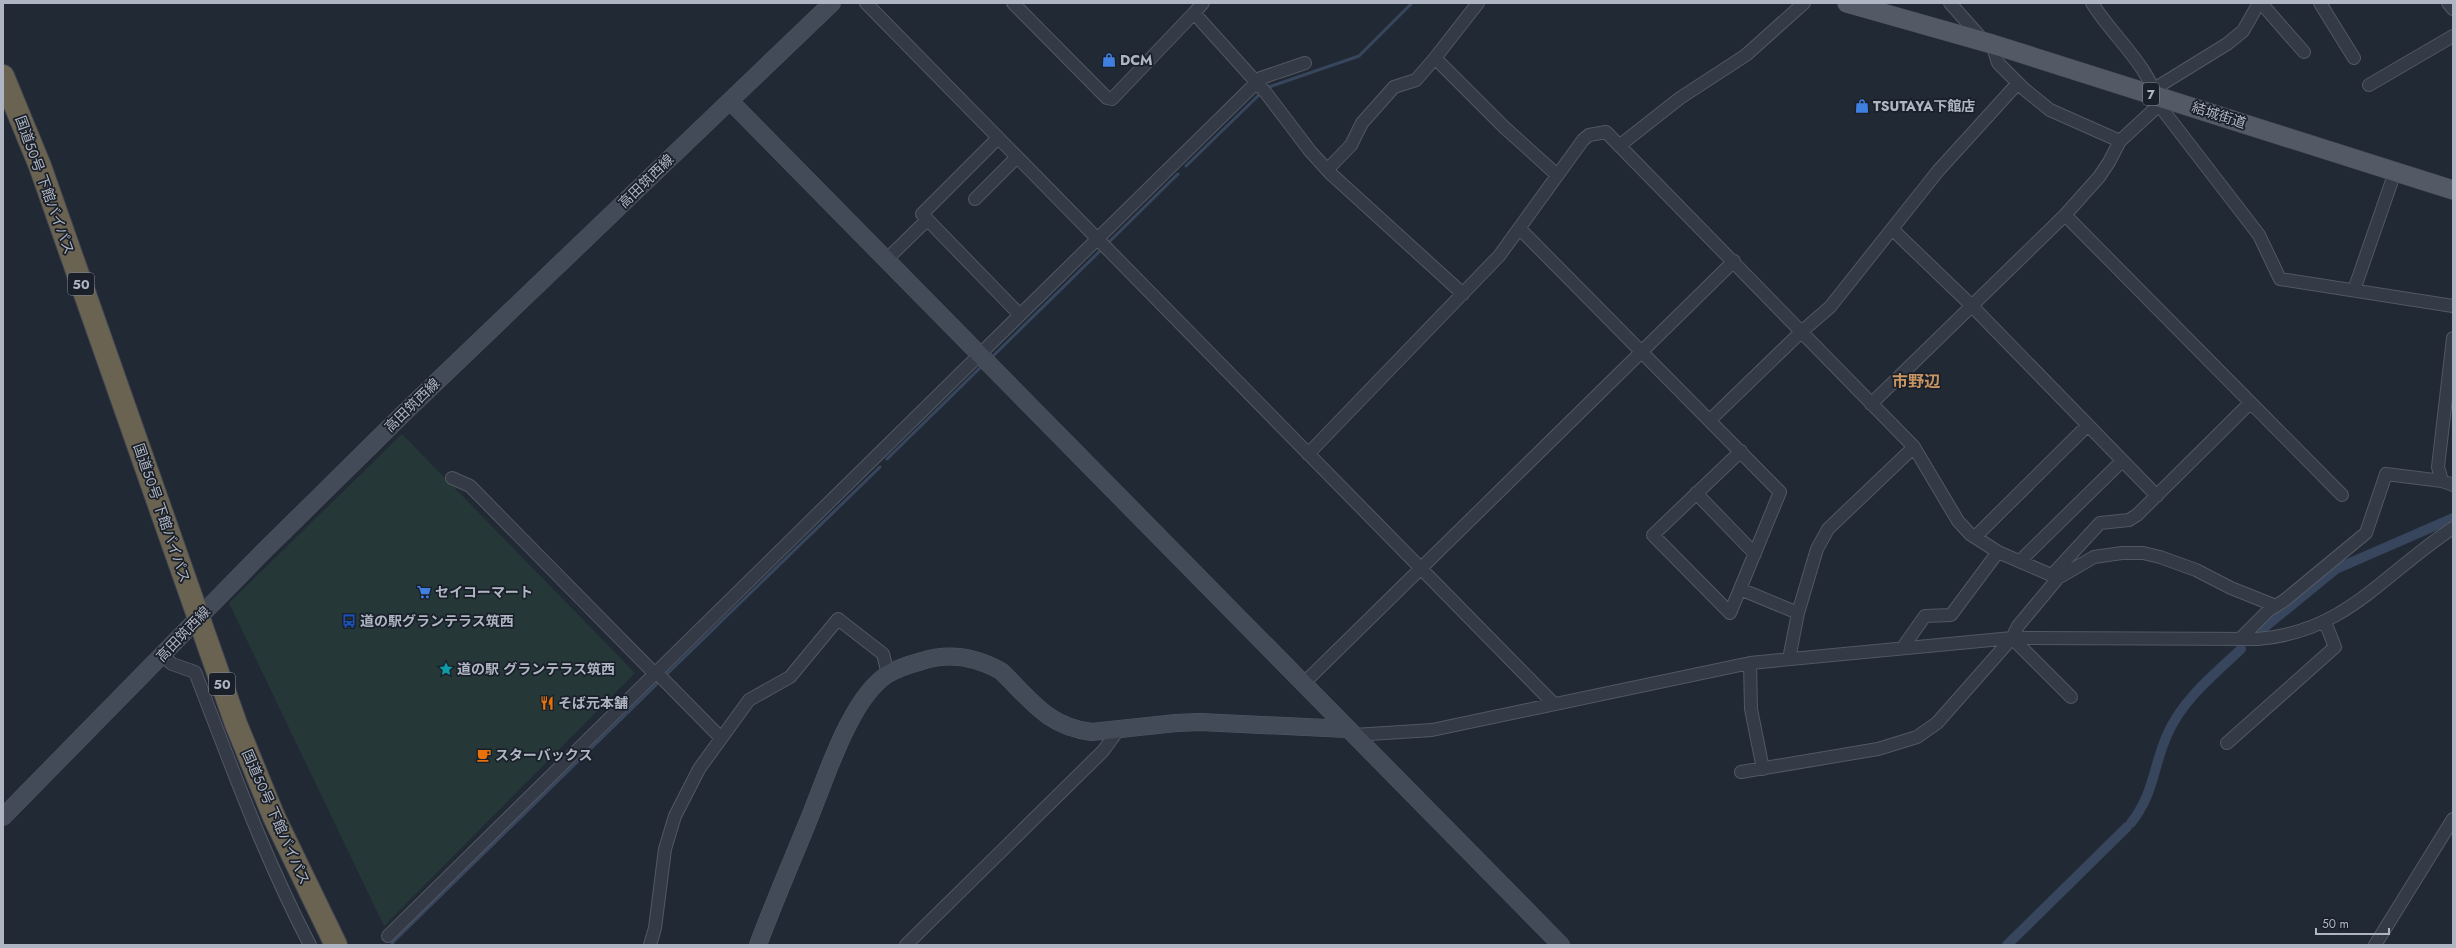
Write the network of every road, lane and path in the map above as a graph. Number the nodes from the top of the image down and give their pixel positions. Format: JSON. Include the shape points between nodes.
{"nodes":[{"id":1,"x":832,"y":3,"type":"edge"},
{"id":2,"x":866,"y":3,"type":"edge"},
{"id":3,"x":1012,"y":3,"type":"edge"},
{"id":4,"x":1203,"y":3,"type":"edge"},
{"id":5,"x":1478,"y":3,"type":"edge"},
{"id":6,"x":1804,"y":3,"type":"edge"},
{"id":7,"x":1848,"y":3,"type":"edge"},
{"id":8,"x":1950,"y":3,"type":"edge"},
{"id":9,"x":2092,"y":3,"type":"edge"},
{"id":10,"x":2260,"y":3,"type":"edge"},
{"id":11,"x":2320,"y":3,"type":"edge"},
{"id":12,"x":2448,"y":3,"type":"edge"},
{"id":13,"x":2453,"y":9,"type":"edge"},
{"id":14,"x":1194,"y":13,"type":"junction"},
{"id":15,"x":2453,"y":36,"type":"edge"},
{"id":16,"x":1989,"y":43,"type":"junction"},
{"id":17,"x":2304,"y":52,"type":"dead end"},
{"id":18,"x":1435,"y":58,"type":"junction"},
{"id":19,"x":2354,"y":58,"type":"dead end"},
{"id":20,"x":1305,"y":63,"type":"dead end"},
{"id":21,"x":3,"y":76,"type":"edge"},
{"id":22,"x":2018,"y":83,"type":"junction"},
{"id":23,"x":2369,"y":85,"type":"dead end"},
{"id":24,"x":1261,"y":88,"type":"junction"},
{"id":25,"x":2156,"y":97,"type":"junction"},
{"id":26,"x":730,"y":101,"type":"junction"},
{"id":27,"x":998,"y":138,"type":"junction"},
{"id":28,"x":2120,"y":141,"type":"junction"},
{"id":29,"x":1619,"y":146,"type":"junction"},
{"id":30,"x":1018,"y":157,"type":"junction"},
{"id":31,"x":1327,"y":170,"type":"junction"},
{"id":32,"x":2395,"y":172,"type":"junction"},
{"id":33,"x":1557,"y":175,"type":"junction"},
{"id":34,"x":2453,"y":190,"type":"edge"},
{"id":35,"x":975,"y":199,"type":"dead end"},
{"id":36,"x":2065,"y":215,"type":"junction"},
{"id":37,"x":927,"y":220,"type":"junction"},
{"id":38,"x":1520,"y":229,"type":"junction"},
{"id":39,"x":1892,"y":229,"type":"junction"},
{"id":40,"x":1098,"y":239,"type":"junction"},
{"id":41,"x":887,"y":259,"type":"junction"},
{"id":42,"x":1734,"y":261,"type":"junction"},
{"id":43,"x":2354,"y":290,"type":"junction"},
{"id":44,"x":1463,"y":294,"type":"junction"},
{"id":45,"x":1972,"y":306,"type":"junction"},
{"id":46,"x":2453,"y":306,"type":"edge"},
{"id":47,"x":1020,"y":315,"type":"junction"},
{"id":48,"x":1800,"y":333,"type":"junction"},
{"id":49,"x":2453,"y":338,"type":"edge"},
{"id":50,"x":1642,"y":351,"type":"junction"},
{"id":51,"x":984,"y":359,"type":"junction"},
{"id":52,"x":2250,"y":403,"type":"junction"},
{"id":53,"x":1871,"y":404,"type":"junction"},
{"id":54,"x":2448,"y":411,"type":"edge"},
{"id":55,"x":1710,"y":420,"type":"junction"},
{"id":56,"x":2087,"y":426,"type":"junction"},
{"id":57,"x":1914,"y":447,"type":"junction"},
{"id":58,"x":1740,"y":451,"type":"junction"},
{"id":59,"x":1308,"y":454,"type":"junction"},
{"id":60,"x":2122,"y":461,"type":"junction"},
{"id":61,"x":452,"y":478,"type":"dead end"},
{"id":62,"x":2447,"y":483,"type":"edge"},
{"id":63,"x":1696,"y":493,"type":"junction"},
{"id":64,"x":2342,"y":495,"type":"dead end"},
{"id":65,"x":2157,"y":496,"type":"junction"},
{"id":66,"x":2453,"y":528,"type":"edge"},
{"id":67,"x":1975,"y":537,"type":"junction"},
{"id":68,"x":1998,"y":552,"type":"junction"},
{"id":69,"x":1755,"y":554,"type":"junction"},
{"id":70,"x":2020,"y":561,"type":"junction"},
{"id":71,"x":1422,"y":569,"type":"junction"},
{"id":72,"x":2055,"y":576,"type":"junction"},
{"id":73,"x":1740,"y":589,"type":"junction"},
{"id":74,"x":2276,"y":606,"type":"junction"},
{"id":75,"x":1798,"y":613,"type":"junction"},
{"id":76,"x":198,"y":619,"type":"junction"},
{"id":77,"x":2325,"y":622,"type":"junction"},
{"id":78,"x":2012,"y":638,"type":"junction"},
{"id":79,"x":2240,"y":639,"type":"junction"},
{"id":80,"x":1903,"y":647,"type":"junction"},
{"id":81,"x":162,"y":655,"type":"junction"},
{"id":82,"x":1789,"y":659,"type":"junction"},
{"id":83,"x":1750,"y":663,"type":"junction"},
{"id":84,"x":888,"y":674,"type":"junction"},
{"id":85,"x":659,"y":676,"type":"junction"},
{"id":86,"x":1303,"y":684,"type":"junction"},
{"id":87,"x":2071,"y":697,"type":"dead end"},
{"id":88,"x":1554,"y":704,"type":"junction"},
{"id":89,"x":1119,"y":729,"type":"junction"},
{"id":90,"x":1351,"y":732,"type":"junction"},
{"id":91,"x":721,"y":738,"type":"junction"},
{"id":92,"x":2227,"y":743,"type":"dead end"},
{"id":93,"x":1763,"y":769,"type":"junction"},
{"id":94,"x":1741,"y":772,"type":"dead end"},
{"id":95,"x":3,"y":817,"type":"edge"},
{"id":96,"x":2453,"y":819,"type":"edge"},
{"id":97,"x":388,"y":936,"type":"dead end"},
{"id":98,"x":310,"y":945,"type":"edge"},
{"id":99,"x":336,"y":945,"type":"edge"},
{"id":100,"x":650,"y":945,"type":"edge"},
{"id":101,"x":758,"y":945,"type":"edge"},
{"id":102,"x":906,"y":945,"type":"edge"},
{"id":103,"x":1561,"y":945,"type":"edge"},
{"id":104,"x":2375,"y":945,"type":"edge"}],
"edges":[{"from":1,"to":26,"type":"street","name":"高田筑西線"},
{"from":2,"to":27,"type":"street"},
{"from":3,"to":14,"type":"street","via":[[1107,98],[1112,99]]},
{"from":4,"to":14,"type":"street"},
{"from":5,"to":18,"type":"street"},
{"from":6,"to":29,"type":"street","via":[[1746,55],[1680,98]]},
{"from":7,"to":16,"type":"main road","name":"結城街道","number":"7"},
{"from":8,"to":16,"type":"street"},
{"from":9,"to":25,"type":"street","via":[[2106,26],[2136,58]]},
{"from":10,"to":17,"type":"street"},
{"from":10,"to":25,"type":"street","via":[[2244,31]]},
{"from":11,"to":19,"type":"street"},
{"from":12,"to":13,"type":"street"},
{"from":14,"to":24,"type":"street"},
{"from":15,"to":23,"type":"street"},
{"from":16,"to":22,"type":"street","via":[[1998,63]]},
{"from":16,"to":25,"type":"main road","name":"結城街道","number":"7"},
{"from":18,"to":31,"type":"street","via":[[1416,80],[1394,87],[1362,123],[1351,146]]},
{"from":18,"to":33,"type":"street","via":[[1504,127]]},
{"from":20,"to":24,"type":"street","via":[[1261,78]]},
{"from":21,"to":76,"type":"highway","name":"国道50号 下館バイパス","number":"50","via":[[40,166]]},
{"from":22,"to":28,"type":"street","via":[[2050,110]]},
{"from":22,"to":39,"type":"street","via":[[1938,172]]},
{"from":24,"to":31,"type":"street"},
{"from":24,"to":40,"type":"street"},
{"from":25,"to":28,"type":"street"},
{"from":25,"to":32,"type":"main road","name":"結城街道","number":"7"},
{"from":25,"to":43,"type":"street","via":[[2259,235],[2280,279]]},
{"from":26,"to":41,"type":"street"},
{"from":26,"to":76,"type":"street","name":"高田筑西線","via":[[404,413]]},
{"from":27,"to":30,"type":"street"},
{"from":27,"to":37,"type":"street","via":[[924,211],[922,214]]},
{"from":28,"to":36,"type":"street","via":[[2099,176]]},
{"from":29,"to":33,"type":"street","via":[[1606,132],[1589,135]]},
{"from":29,"to":42,"type":"street"},
{"from":30,"to":35,"type":"street"},
{"from":30,"to":40,"type":"street"},
{"from":31,"to":44,"type":"street"},
{"from":32,"to":34,"type":"main road","name":"結城街道","number":"7"},
{"from":32,"to":43,"type":"street"},
{"from":33,"to":38,"type":"street"},
{"from":36,"to":45,"type":"street"},
{"from":36,"to":52,"type":"street"},
{"from":37,"to":41,"type":"street"},
{"from":37,"to":47,"type":"street"},
{"from":38,"to":44,"type":"street","via":[[1499,256]]},
{"from":38,"to":50,"type":"street"},
{"from":39,"to":45,"type":"street"},
{"from":39,"to":48,"type":"street","via":[[1830,308]]},
{"from":40,"to":47,"type":"street"},
{"from":40,"to":59,"type":"street"},
{"from":41,"to":51,"type":"street"},
{"from":42,"to":48,"type":"street","via":[[1759,292]]},
{"from":42,"to":50,"type":"street"},
{"from":43,"to":46,"type":"street"},
{"from":44,"to":59,"type":"street"},
{"from":45,"to":53,"type":"street"},
{"from":45,"to":56,"type":"street"},
{"from":47,"to":51,"type":"street"},
{"from":48,"to":53,"type":"street"},
{"from":48,"to":55,"type":"street"},
{"from":49,"to":54,"type":"street"},
{"from":50,"to":55,"type":"street"},
{"from":50,"to":71,"type":"street"},
{"from":51,"to":85,"type":"street"},
{"from":51,"to":86,"type":"street"},
{"from":52,"to":64,"type":"street"},
{"from":52,"to":65,"type":"street"},
{"from":53,"to":57,"type":"street"},
{"from":54,"to":62,"type":"street","via":[[2438,467]]},
{"from":55,"to":58,"type":"street"},
{"from":56,"to":60,"type":"street"},
{"from":56,"to":67,"type":"street"},
{"from":57,"to":67,"type":"street","via":[[1958,521]]},
{"from":57,"to":75,"type":"street","via":[[1828,529],[1818,549]]},
{"from":58,"to":63,"type":"street"},
{"from":58,"to":69,"type":"street","via":[[1780,492]]},
{"from":59,"to":71,"type":"street"},
{"from":60,"to":65,"type":"street"},
{"from":60,"to":70,"type":"street"},
{"from":61,"to":85,"type":"street","via":[[470,486]]},
{"from":62,"to":74,"type":"street","via":[[2386,474],[2366,533]]},
{"from":63,"to":69,"type":"street"},
{"from":63,"to":73,"type":"street","via":[[1652,535],[1730,613]]},
{"from":65,"to":72,"type":"street","via":[[2134,517],[2100,524],[2093,529]]},
{"from":66,"to":77,"type":"street","via":[[2397,569],[2367,596]]},
{"from":67,"to":68,"type":"street"},
{"from":68,"to":70,"type":"street"},
{"from":68,"to":80,"type":"street","via":[[1951,615],[1925,616]]},
{"from":69,"to":73,"type":"street"},
{"from":70,"to":72,"type":"street"},
{"from":71,"to":86,"type":"street"},
{"from":71,"to":88,"type":"street"},
{"from":72,"to":74,"type":"street","via":[[2094,557],[2143,553],[2196,570],[2231,588]]},
{"from":72,"to":78,"type":"street"},
{"from":73,"to":75,"type":"street"},
{"from":74,"to":79,"type":"street"},
{"from":75,"to":82,"type":"street"},
{"from":76,"to":81,"type":"street","name":"高田筑西線"},
{"from":76,"to":99,"type":"highway","name":"国道50号 下館バイパス","number":"50","via":[[236,724],[274,817]]},
{"from":77,"to":79,"type":"street","via":[[2291,635]]},
{"from":77,"to":92,"type":"street","via":[[2335,647]]},
{"from":78,"to":79,"type":"street"},
{"from":78,"to":80,"type":"street"},
{"from":78,"to":87,"type":"street"},
{"from":78,"to":93,"type":"street","via":[[1937,723],[1917,737],[1878,749]]},
{"from":80,"to":82,"type":"street"},
{"from":81,"to":95,"type":"street","name":"高田筑西線"},
{"from":81,"to":98,"type":"street","via":[[172,664],[195,672],[248,809],[278,880]]},
{"from":82,"to":83,"type":"street"},
{"from":83,"to":88,"type":"street"},
{"from":83,"to":93,"type":"street","via":[[1751,709]]},
{"from":84,"to":89,"type":"street","via":[[932,658],[963,657],[1000,671],[1046,715],[1065,726],[1092,732]]},
{"from":84,"to":91,"type":"street","via":[[883,654],[838,619],[790,677],[749,700]]},
{"from":84,"to":101,"type":"street","via":[[862,701],[839,746]]},
{"from":85,"to":91,"type":"street"},
{"from":85,"to":97,"type":"street"},
{"from":86,"to":90,"type":"street"},
{"from":88,"to":90,"type":"street","via":[[1432,730]]},
{"from":89,"to":90,"type":"street","via":[[1200,722]]},
{"from":89,"to":102,"type":"street","via":[[1103,751]]},
{"from":90,"to":103,"type":"street"},
{"from":91,"to":100,"type":"street","via":[[699,770],[675,816],[663,858],[655,928]]},
{"from":93,"to":94,"type":"street"},
{"from":96,"to":104,"type":"street"}]}
